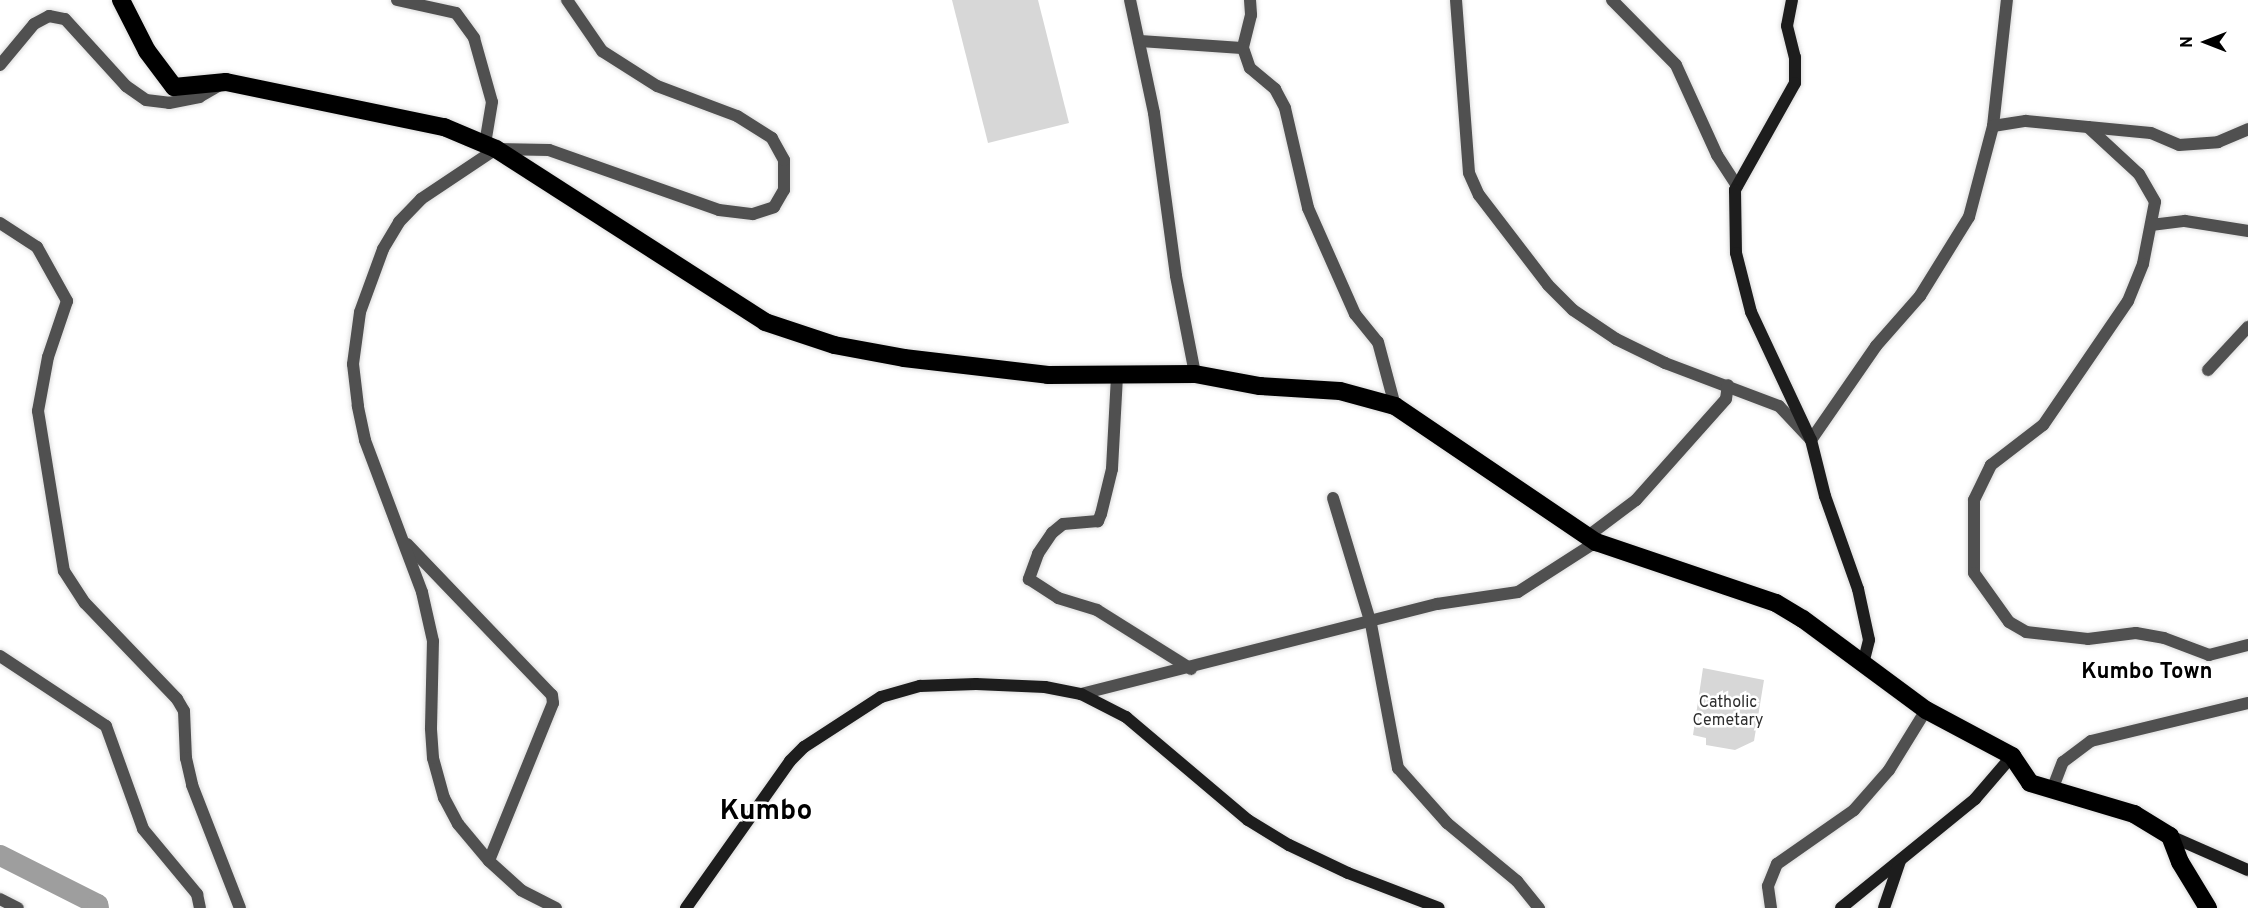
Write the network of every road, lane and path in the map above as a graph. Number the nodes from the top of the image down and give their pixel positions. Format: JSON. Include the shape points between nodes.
{"nodes":[{"id":1,"x":121,"y":0,"type":"edge"},
{"id":2,"x":397,"y":0,"type":"edge"},
{"id":3,"x":567,"y":0,"type":"edge"},
{"id":4,"x":1130,"y":0,"type":"edge"},
{"id":5,"x":1250,"y":0,"type":"edge"},
{"id":6,"x":1456,"y":0,"type":"edge"},
{"id":7,"x":1612,"y":0,"type":"edge"},
{"id":8,"x":1792,"y":0,"type":"edge"},
{"id":9,"x":2007,"y":0,"type":"edge"},
{"id":10,"x":1139,"y":41,"type":"junction"},
{"id":11,"x":1243,"y":48,"type":"junction"},
{"id":12,"x":0,"y":66,"type":"edge"},
{"id":13,"x":226,"y":82,"type":"junction"},
{"id":14,"x":1993,"y":126,"type":"junction"},
{"id":15,"x":2088,"y":127,"type":"junction"},
{"id":16,"x":2248,"y":129,"type":"edge"},
{"id":17,"x":491,"y":146,"type":"junction"},
{"id":18,"x":1737,"y":186,"type":"junction"},
{"id":19,"x":0,"y":224,"type":"edge"},
{"id":20,"x":2151,"y":225,"type":"junction"},
{"id":21,"x":2248,"y":231,"type":"edge"},
{"id":22,"x":2248,"y":327,"type":"edge"},
{"id":23,"x":2208,"y":369,"type":"dead end"},
{"id":24,"x":1195,"y":374,"type":"junction"},
{"id":25,"x":1117,"y":376,"type":"junction"},
{"id":26,"x":1728,"y":385,"type":"junction"},
{"id":27,"x":1395,"y":406,"type":"junction"},
{"id":28,"x":1811,"y":440,"type":"junction"},
{"id":29,"x":1334,"y":498,"type":"dead end"},
{"id":30,"x":403,"y":539,"type":"junction"},
{"id":31,"x":1592,"y":539,"type":"junction"},
{"id":32,"x":1371,"y":624,"type":"junction"},
{"id":33,"x":2248,"y":645,"type":"edge"},
{"id":34,"x":0,"y":656,"type":"edge"},
{"id":35,"x":1864,"y":660,"type":"junction"},
{"id":36,"x":1191,"y":669,"type":"junction"},
{"id":37,"x":1081,"y":694,"type":"junction"},
{"id":38,"x":2248,"y":703,"type":"edge"},
{"id":39,"x":1926,"y":710,"type":"junction"},
{"id":40,"x":2012,"y":756,"type":"junction"},
{"id":41,"x":2052,"y":790,"type":"junction"},
{"id":42,"x":2170,"y":836,"type":"junction"},
{"id":43,"x":1901,"y":859,"type":"junction"},
{"id":44,"x":489,"y":861,"type":"junction"},
{"id":45,"x":2248,"y":870,"type":"edge"},
{"id":46,"x":0,"y":898,"type":"edge"},
{"id":47,"x":18,"y":908,"type":"edge"},
{"id":48,"x":200,"y":908,"type":"edge"},
{"id":49,"x":240,"y":908,"type":"edge"},
{"id":50,"x":556,"y":908,"type":"edge"},
{"id":51,"x":686,"y":908,"type":"edge"},
{"id":52,"x":1439,"y":908,"type":"edge"},
{"id":53,"x":1539,"y":908,"type":"edge"},
{"id":54,"x":1771,"y":908,"type":"edge"},
{"id":55,"x":1841,"y":908,"type":"edge"},
{"id":56,"x":1884,"y":908,"type":"edge"},
{"id":57,"x":2208,"y":908,"type":"edge"}],
"edges":[{"from":1,"to":13,"type":"highway","via":[[147,51],[174,87]]},
{"from":2,"to":17,"type":"street","via":[[456,13],[474,38],[492,102]]},
{"from":3,"to":17,"type":"street","via":[[603,51],[657,86],[737,116],[771,138],[784,160],[784,190],[774,207],[753,214],[719,210],[549,150]]},
{"from":4,"to":10,"type":"street"},
{"from":5,"to":11,"type":"street","via":[[1251,15]]},
{"from":6,"to":26,"type":"street","via":[[1465,147],[1469,173],[1479,195],[1548,285],[1574,310],[1616,339],[1665,363]]},
{"from":7,"to":18,"type":"street","via":[[1676,65],[1717,155]]},
{"from":8,"to":18,"type":"main road","via":[[1786,26],[1795,57],[1795,83]]},
{"from":9,"to":14,"type":"street"},
{"from":10,"to":11,"type":"street"},
{"from":10,"to":24,"type":"street"},
{"from":11,"to":27,"type":"street","via":[[1250,68],[1275,89],[1285,108],[1308,208],[1355,314],[1378,342]]},
{"from":12,"to":13,"type":"street","via":[[34,24],[49,16],[65,19],[111,72],[146,100],[170,103],[199,97]]},
{"from":13,"to":17,"type":"highway","via":[[444,127]]},
{"from":14,"to":15,"type":"street","via":[[2026,121]]},
{"from":14,"to":28,"type":"street","via":[[1969,217],[1943,263],[1876,346]]},
{"from":15,"to":16,"type":"street","via":[[2151,134],[2179,145],[2218,142]]},
{"from":15,"to":20,"type":"street","via":[[2139,174],[2155,201]]},
{"from":17,"to":25,"type":"highway","via":[[765,322],[834,345],[904,358],[1048,375]]},
{"from":17,"to":30,"type":"street","via":[[421,198],[399,222],[383,249],[356,329],[353,364],[365,440]]},
{"from":18,"to":28,"type":"main road","via":[[1736,253],[1742,284]]},
{"from":19,"to":49,"type":"street","via":[[37,247],[67,301],[48,357],[38,411],[64,571],[85,603],[177,699],[183,711],[192,784]]},
{"from":20,"to":21,"type":"street","via":[[2185,221]]},
{"from":20,"to":33,"type":"street","via":[[2143,264],[2128,301],[2082,374],[2043,425],[1991,465],[1974,500],[1974,573],[2009,622],[2026,632],[2088,639],[2136,633],[2164,638],[2210,655]]},
{"from":22,"to":23,"type":"street"},
{"from":24,"to":25,"type":"highway"},
{"from":24,"to":27,"type":"highway","via":[[1260,386],[1340,391]]},
{"from":25,"to":36,"type":"street","via":[[1112,469],[1098,521],[1063,524],[1052,533],[1038,554],[1029,579],[1058,598],[1097,610]]},
{"from":26,"to":28,"type":"street","via":[[1779,406]]},
{"from":26,"to":31,"type":"street","via":[[1726,399],[1636,500]]},
{"from":27,"to":31,"type":"highway"},
{"from":28,"to":35,"type":"main road","via":[[1825,496],[1858,589],[1869,640]]},
{"from":29,"to":32,"type":"street"},
{"from":30,"to":44,"type":"street","via":[[422,592],[433,641],[431,728],[444,798],[458,824]]},
{"from":30,"to":44,"type":"street","via":[[552,695],[553,703]]},
{"from":31,"to":32,"type":"street","via":[[1518,592],[1437,604]]},
{"from":31,"to":35,"type":"highway","via":[[1776,603]]},
{"from":32,"to":36,"type":"street"},
{"from":32,"to":53,"type":"street","via":[[1398,768],[1447,823],[1516,880]]},
{"from":34,"to":48,"type":"street","via":[[106,726],[143,829],[197,894]]},
{"from":35,"to":39,"type":"highway"},
{"from":36,"to":37,"type":"street"},
{"from":37,"to":51,"type":"main road","via":[[1045,687],[976,684],[920,686],[882,697],[846,717],[790,761]]},
{"from":37,"to":52,"type":"main road","via":[[1126,717],[1248,820],[1289,845]]},
{"from":38,"to":41,"type":"street","via":[[2091,741],[2062,762]]},
{"from":39,"to":40,"type":"highway"},
{"from":39,"to":54,"type":"street","via":[[1889,770],[1854,810],[1777,864],[1768,886]]},
{"from":40,"to":41,"type":"highway","via":[[2030,783]]},
{"from":40,"to":43,"type":"main road","via":[[1975,799]]},
{"from":41,"to":42,"type":"highway","via":[[2134,814]]},
{"from":42,"to":45,"type":"main road"},
{"from":42,"to":57,"type":"highway","via":[[2180,862]]},
{"from":43,"to":55,"type":"main road"},
{"from":43,"to":56,"type":"main road"},
{"from":44,"to":50,"type":"street","via":[[521,890]]},
{"from":46,"to":47,"type":"street"}]}
